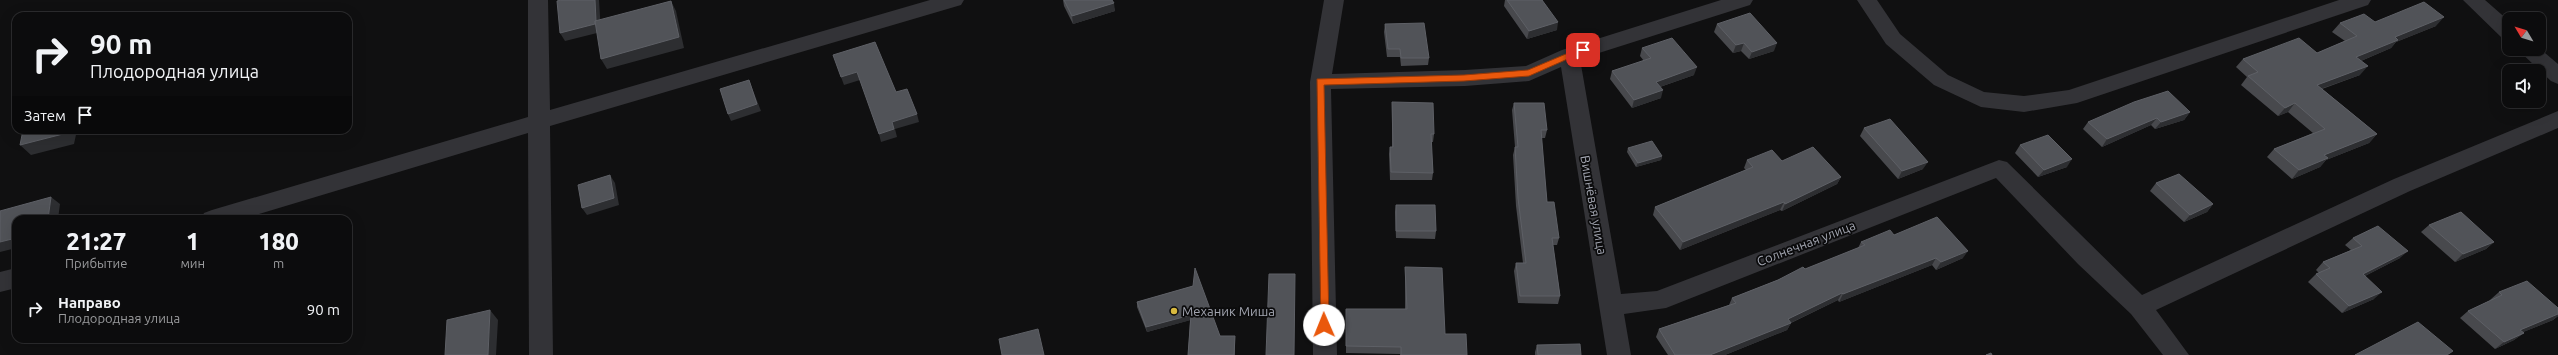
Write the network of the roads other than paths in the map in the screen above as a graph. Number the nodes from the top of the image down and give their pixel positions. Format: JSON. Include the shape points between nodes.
{"nodes":[{"id":1,"x":538,"y":0,"type":"edge"},
{"id":2,"x":954,"y":0,"type":"edge"},
{"id":3,"x":1334,"y":0,"type":"edge"},
{"id":4,"x":1743,"y":0,"type":"edge"},
{"id":5,"x":1867,"y":0,"type":"edge"},
{"id":6,"x":2361,"y":0,"type":"edge"},
{"id":7,"x":2472,"y":0,"type":"edge"},
{"id":8,"x":2502,"y":26,"type":"edge"},
{"id":9,"x":1569,"y":55,"type":"junction"},
{"id":10,"x":2536,"y":56,"type":"edge"},
{"id":11,"x":2558,"y":76,"type":"edge"},
{"id":12,"x":1320,"y":82,"type":"junction"},
{"id":13,"x":2558,"y":119,"type":"edge"},
{"id":14,"x":539,"y":121,"type":"junction"},
{"id":15,"x":225,"y":215,"type":"edge"},
{"id":16,"x":12,"y":279,"type":"edge"},
{"id":17,"x":0,"y":282,"type":"edge"},
{"id":18,"x":1611,"y":305,"type":"junction"},
{"id":19,"x":2139,"y":307,"type":"junction"},
{"id":20,"x":541,"y":355,"type":"edge"},
{"id":21,"x":1325,"y":355,"type":"edge"},
{"id":22,"x":1619,"y":355,"type":"edge"},
{"id":23,"x":2177,"y":355,"type":"edge"}],
"edges":[{"from":1,"to":14,"type":"street"},
{"from":2,"to":14,"type":"street"},
{"from":3,"to":12,"type":"street"},
{"from":4,"to":9,"type":"street"},
{"from":5,"to":6,"type":"street","via":[[1893,39],[1941,80],[1981,99],[2024,104],[2070,98]]},
{"from":7,"to":8,"type":"street"},
{"from":9,"to":12,"type":"street","via":[[1529,73],[1464,78]]},
{"from":9,"to":18,"type":"street","name":"Вишнёвая улица"},
{"from":10,"to":11,"type":"street"},
{"from":12,"to":21,"type":"street"},
{"from":13,"to":19,"type":"street","via":[[2402,185]]},
{"from":14,"to":15,"type":"street"},
{"from":14,"to":20,"type":"street"},
{"from":16,"to":17,"type":"street"},
{"from":18,"to":19,"type":"street","name":"Солнечная улица","via":[[1658,301],[1998,168]]},
{"from":18,"to":22,"type":"street","name":"Вишнёвая улица"},
{"from":19,"to":23,"type":"street"}]}
